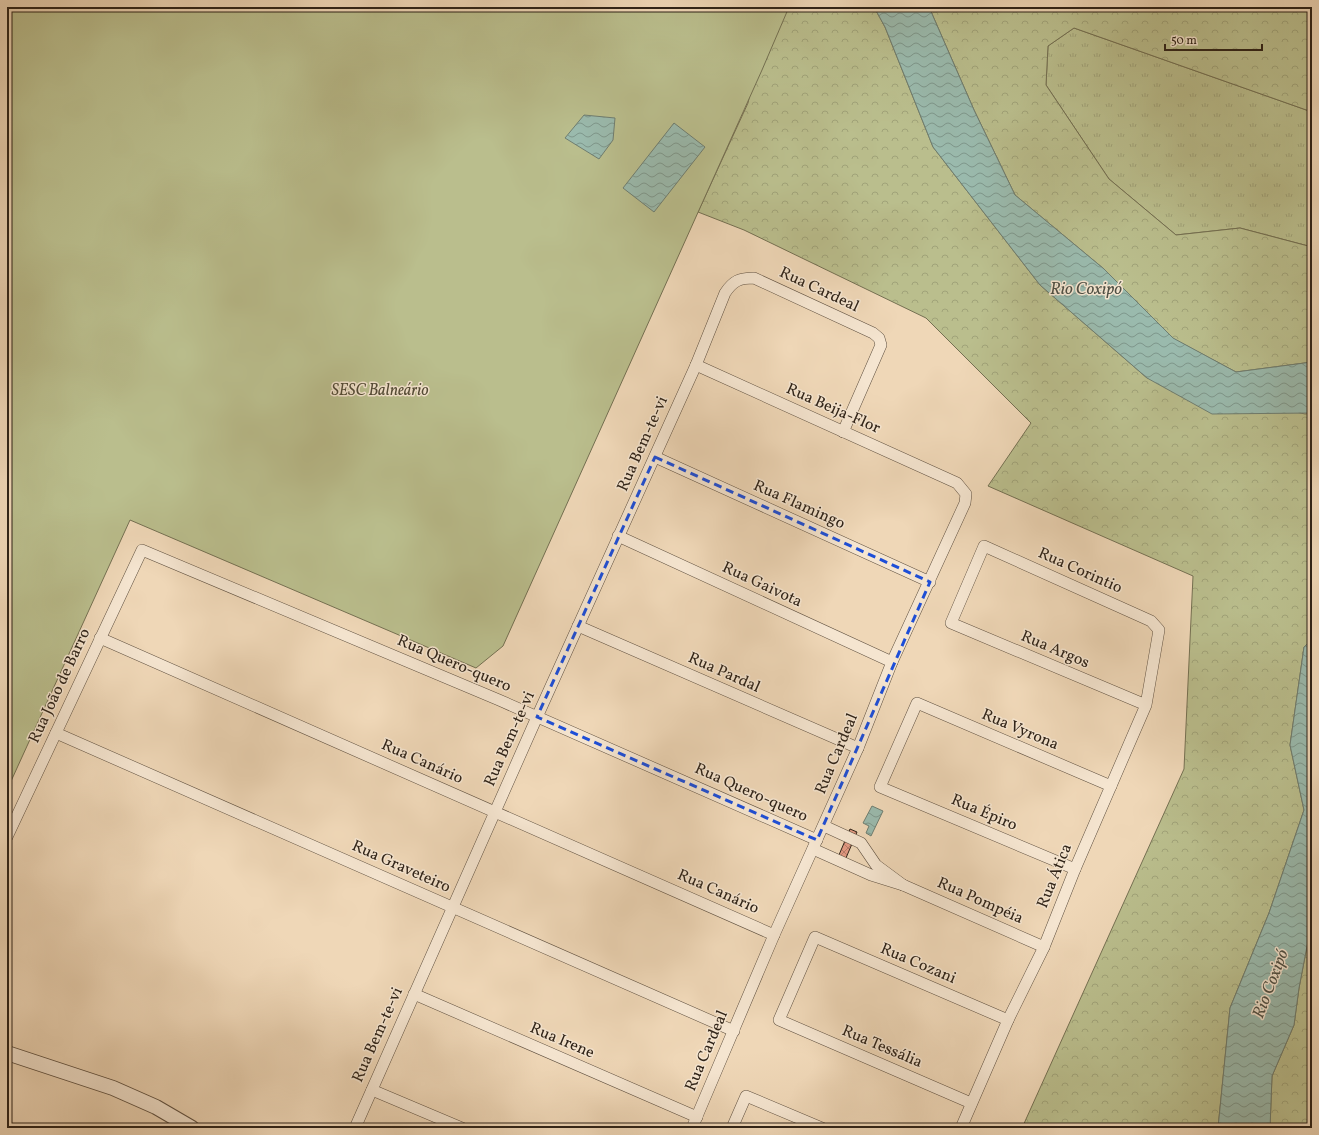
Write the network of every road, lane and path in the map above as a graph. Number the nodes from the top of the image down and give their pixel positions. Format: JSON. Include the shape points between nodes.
{"nodes":[{"id":1,"x":696,"y":365,"type":"junction"},
{"id":2,"x":843,"y":432,"type":"junction"},
{"id":3,"x":654,"y":457,"type":"junction"},
{"id":4,"x":957,"y":483,"type":"joint"},
{"id":5,"x":618,"y":536,"type":"junction"},
{"id":6,"x":142,"y":550,"type":"joint"},
{"id":7,"x":930,"y":582,"type":"junction"},
{"id":8,"x":951,"y":623,"type":"joint"},
{"id":9,"x":578,"y":626,"type":"junction"},
{"id":10,"x":1159,"y":630,"type":"joint"},
{"id":11,"x":100,"y":638,"type":"junction"},
{"id":12,"x":892,"y":662,"type":"junction"},
{"id":13,"x":1146,"y":705,"type":"junction"},
{"id":14,"x":537,"y":717,"type":"junction"},
{"id":15,"x":56,"y":733,"type":"junction"},
{"id":16,"x":858,"y":748,"type":"junction"},
{"id":17,"x":1111,"y":786,"type":"junction"},
{"id":18,"x":880,"y":787,"type":"joint"},
{"id":19,"x":495,"y":812,"type":"junction"},
{"id":20,"x":7,"y":837,"type":"edge"},
{"id":21,"x":817,"y":841,"type":"junction"},
{"id":22,"x":1075,"y":869,"type":"junction"},
{"id":23,"x":903,"y":884,"type":"junction"},
{"id":24,"x":452,"y":907,"type":"junction"},
{"id":25,"x":774,"y":935,"type":"junction"},
{"id":26,"x":1044,"y":947,"type":"junction"},
{"id":27,"x":414,"y":994,"type":"junction"},
{"id":28,"x":779,"y":1020,"type":"joint"},
{"id":29,"x":1008,"y":1020,"type":"junction"},
{"id":30,"x":734,"y":1031,"type":"junction"},
{"id":31,"x":7,"y":1053,"type":"edge"},
{"id":32,"x":372,"y":1090,"type":"junction"},
{"id":33,"x":972,"y":1103,"type":"junction"},
{"id":34,"x":697,"y":1117,"type":"junction"},
{"id":35,"x":192,"y":1128,"type":"edge"},
{"id":36,"x":355,"y":1128,"type":"edge"},
{"id":37,"x":462,"y":1128,"type":"edge"},
{"id":38,"x":692,"y":1128,"type":"edge"},
{"id":39,"x":732,"y":1128,"type":"edge"},
{"id":40,"x":822,"y":1128,"type":"edge"},
{"id":41,"x":961,"y":1128,"type":"edge"}],
"edges":[{"from":1,"to":2,"type":"street","name":"Rua Beija-Flor"},
{"from":1,"to":2,"type":"street","name":"Rua Cardeal","via":[[725,293],[732,283],[741,278],[754,278],[879,338],[881,345]]},
{"from":1,"to":3,"type":"street","name":"Rua Bem-te-vi"},
{"from":2,"to":4,"type":"street","name":"Rua Beija-Flor"},
{"from":3,"to":5,"type":"street","name":"Rua Bem-te-vi"},
{"from":3,"to":7,"type":"street","name":"Rua Flamingo"},
{"from":4,"to":7,"type":"street","name":"Rua Cardeal","via":[[966,494],[966,503]]},
{"from":5,"to":9,"type":"street","name":"Rua Bem-te-vi"},
{"from":5,"to":12,"type":"street","name":"Rua Gaivota"},
{"from":6,"to":11,"type":"street","name":"Rua João de Barro"},
{"from":6,"to":14,"type":"street","name":"Rua Quero-quero"},
{"from":7,"to":12,"type":"street","name":"Rua Cardeal"},
{"from":8,"to":10,"type":"street","name":"Rua Corintio","via":[[984,546],[1151,621]]},
{"from":8,"to":13,"type":"street","name":"Rua Argos"},
{"from":9,"to":14,"type":"street","name":"Rua Bem-te-vi"},
{"from":9,"to":16,"type":"street","name":"Rua Pardal"},
{"from":10,"to":13,"type":"street","name":"Rua Ática"},
{"from":11,"to":15,"type":"street","name":"Rua João de Barro"},
{"from":11,"to":19,"type":"street","name":"Rua Canário"},
{"from":12,"to":16,"type":"street","name":"Rua Cardeal"},
{"from":13,"to":17,"type":"street","name":"Rua Ática"},
{"from":14,"to":19,"type":"street","name":"Rua Bem-te-vi"},
{"from":14,"to":21,"type":"street","name":"Rua Quero-quero"},
{"from":15,"to":20,"type":"street","name":"Rua João de Barro"},
{"from":15,"to":24,"type":"street","name":"Rua Graveteiro"},
{"from":16,"to":21,"type":"street","name":"Rua Cardeal"},
{"from":17,"to":18,"type":"street","name":"Rua Vyrona","via":[[916,704]]},
{"from":17,"to":22,"type":"street","name":"Rua Ática"},
{"from":18,"to":22,"type":"street","name":"Rua Épiro"},
{"from":19,"to":24,"type":"street","name":"Rua Bem-te-vi"},
{"from":19,"to":25,"type":"street","name":"Rua Canário"},
{"from":21,"to":23,"type":"street","name":"Rua Pompéia","via":[[853,861],[867,873]]},
{"from":21,"to":23,"type":"street","name":"Rua Pompéia","via":[[861,842],[876,865]]},
{"from":21,"to":25,"type":"street","name":"Rua Cardeal"},
{"from":22,"to":26,"type":"street","name":"Rua Ática"},
{"from":23,"to":26,"type":"street","name":"Rua Pompéia"},
{"from":24,"to":27,"type":"street","name":"Rua Bem-te-vi"},
{"from":24,"to":30,"type":"street","name":"Rua Graveteiro"},
{"from":25,"to":30,"type":"street","name":"Rua Cardeal"},
{"from":26,"to":29,"type":"street","name":"Rua Ática"},
{"from":27,"to":32,"type":"street","name":"Rua Bem-te-vi"},
{"from":27,"to":34,"type":"street","name":"Rua Irene"},
{"from":28,"to":29,"type":"street","name":"Rua Cozani","via":[[815,937]]},
{"from":28,"to":33,"type":"street","name":"Rua Tessália"},
{"from":29,"to":33,"type":"street","name":"Rua Ática"},
{"from":30,"to":34,"type":"street","name":"Rua Cardeal"},
{"from":31,"to":35,"type":"street","via":[[113,1088],[156,1107]]},
{"from":32,"to":36,"type":"street","name":"Rua Bem-te-vi"},
{"from":32,"to":37,"type":"street"},
{"from":33,"to":41,"type":"street","name":"Rua Ática"},
{"from":34,"to":38,"type":"street","name":"Rua Cardeal"},
{"from":39,"to":40,"type":"street","via":[[746,1096]]}]}
